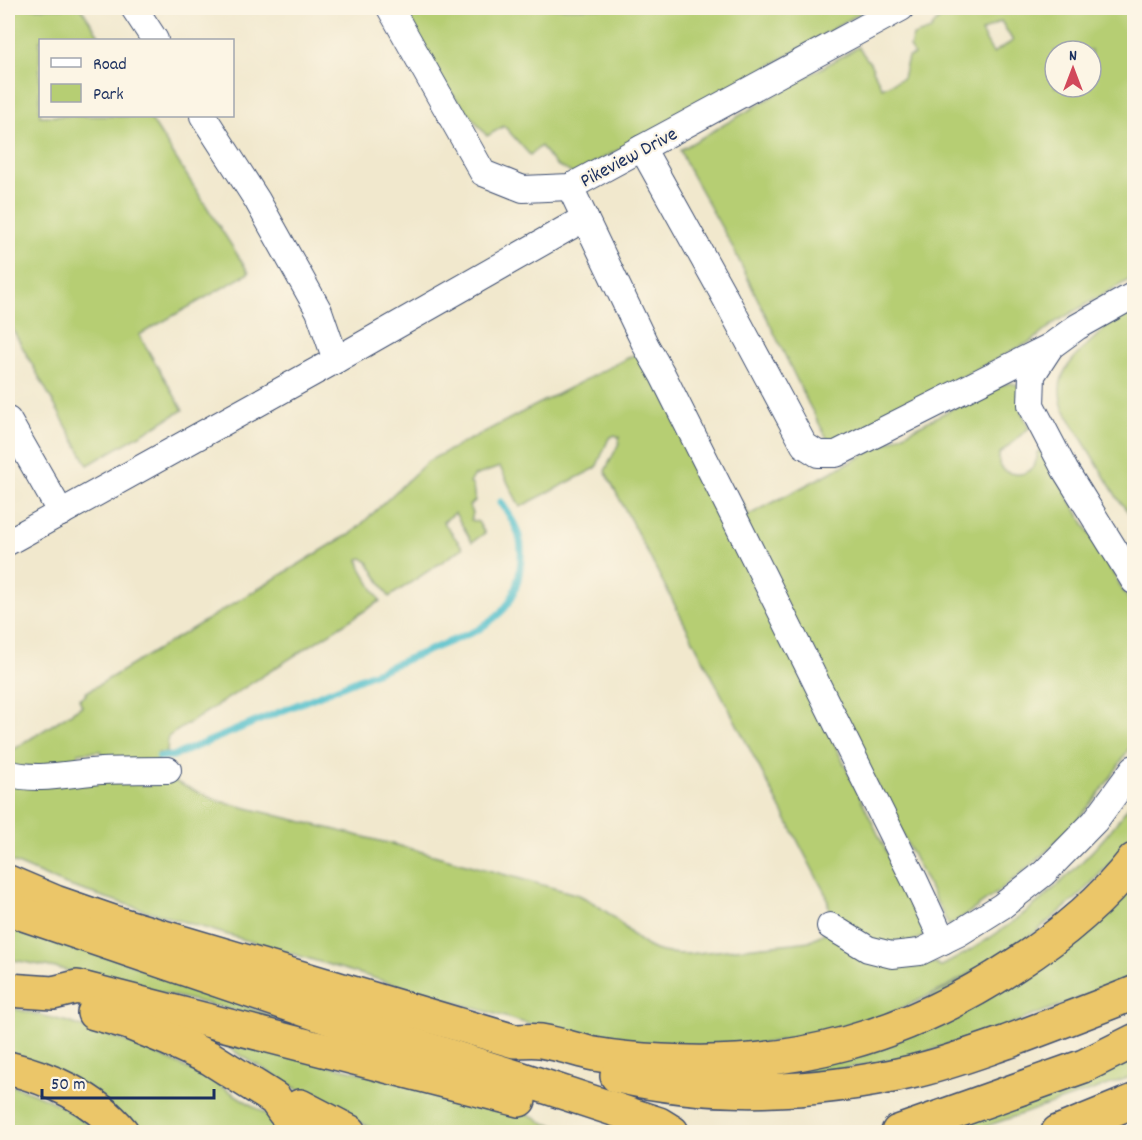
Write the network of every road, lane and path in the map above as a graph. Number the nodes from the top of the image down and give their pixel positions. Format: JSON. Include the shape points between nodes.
{"nodes":[{"id":1,"x":134,"y":8,"type":"edge"},
{"id":2,"x":390,"y":8,"type":"edge"},
{"id":3,"x":901,"y":8,"type":"edge"},
{"id":4,"x":154,"y":39,"type":"edge"},
{"id":5,"x":204,"y":117,"type":"edge"},
{"id":6,"x":642,"y":148,"type":"junction"},
{"id":7,"x":570,"y":187,"type":"junction"},
{"id":8,"x":585,"y":218,"type":"junction"},
{"id":9,"x":1134,"y":295,"type":"edge"},
{"id":10,"x":1051,"y":346,"type":"junction"},
{"id":11,"x":336,"y":360,"type":"junction"},
{"id":12,"x":8,"y":420,"type":"edge"},
{"id":13,"x":61,"y":513,"type":"junction"},
{"id":14,"x":8,"y":542,"type":"edge"},
{"id":15,"x":1127,"y":553,"type":"edge"},
{"id":16,"x":1134,"y":581,"type":"edge"},
{"id":17,"x":1134,"y":768,"type":"edge"},
{"id":18,"x":168,"y":770,"type":"dead end"},
{"id":19,"x":8,"y":773,"type":"edge"},
{"id":20,"x":1134,"y":860,"type":"edge"},
{"id":21,"x":8,"y":882,"type":"edge"},
{"id":22,"x":8,"y":907,"type":"edge"},
{"id":23,"x":830,"y":926,"type":"dead end"},
{"id":24,"x":943,"y":941,"type":"junction"},
{"id":25,"x":8,"y":990,"type":"edge"},
{"id":26,"x":53,"y":993,"type":"junction"},
{"id":27,"x":1134,"y":993,"type":"edge"},
{"id":28,"x":514,"y":1041,"type":"junction"},
{"id":29,"x":1134,"y":1041,"type":"edge"},
{"id":30,"x":8,"y":1068,"type":"edge"},
{"id":31,"x":275,"y":1099,"type":"junction"},
{"id":32,"x":1134,"y":1101,"type":"edge"},
{"id":33,"x":122,"y":1132,"type":"edge"},
{"id":34,"x":317,"y":1132,"type":"edge"},
{"id":35,"x":350,"y":1132,"type":"edge"},
{"id":36,"x":636,"y":1132,"type":"edge"},
{"id":37,"x":672,"y":1132,"type":"edge"},
{"id":38,"x":898,"y":1132,"type":"edge"},
{"id":39,"x":1058,"y":1132,"type":"edge"}],
"edges":[{"from":1,"to":4,"type":"lane"},
{"from":2,"to":7,"type":"lane","name":"Pikeview Drive","via":[[483,173],[523,189]]},
{"from":3,"to":6,"type":"lane","name":"Pikeview Drive"},
{"from":5,"to":11,"type":"lane","via":[[257,200],[320,311]]},
{"from":6,"to":7,"type":"lane","name":"Pikeview Drive"},
{"from":6,"to":10,"type":"lane","via":[[804,445],[818,454],[836,454]]},
{"from":7,"to":8,"type":"lane"},
{"from":8,"to":11,"type":"lane"},
{"from":8,"to":24,"type":"lane"},
{"from":9,"to":10,"type":"lane"},
{"from":10,"to":15,"type":"lane","via":[[1032,375],[1031,405],[1065,470]]},
{"from":11,"to":13,"type":"lane"},
{"from":12,"to":13,"type":"lane"},
{"from":13,"to":14,"type":"lane"},
{"from":15,"to":16,"type":"lane"},
{"from":17,"to":24,"type":"lane","via":[[1095,821],[1044,873],[1002,906]]},
{"from":18,"to":19,"type":"lane","via":[[41,776]]},
{"from":20,"to":28,"type":"highway","via":[[1100,898],[1030,956],[957,1000],[863,1039],[771,1058],[699,1063],[626,1058],[540,1041]]},
{"from":21,"to":28,"type":"highway","via":[[113,922]]},
{"from":22,"to":37,"type":"highway","via":[[341,1022],[659,1124]]},
{"from":23,"to":24,"type":"lane","via":[[868,949],[892,955],[920,952]]},
{"from":25,"to":26,"type":"highway"},
{"from":26,"to":31,"type":"highway","via":[[72,1006],[129,1023],[210,1058]]},
{"from":26,"to":36,"type":"highway","via":[[77,987]]},
{"from":27,"to":28,"type":"highway","via":[[973,1054],[912,1072],[844,1084],[775,1090],[720,1090],[629,1079],[528,1053]]},
{"from":29,"to":38,"type":"highway","via":[[1084,1066]]},
{"from":30,"to":33,"type":"highway","via":[[30,1073],[82,1098]]},
{"from":31,"to":34,"type":"highway","via":[[284,1112]]},
{"from":31,"to":35,"type":"highway","via":[[293,1102]]},
{"from":32,"to":39,"type":"highway"}]}
